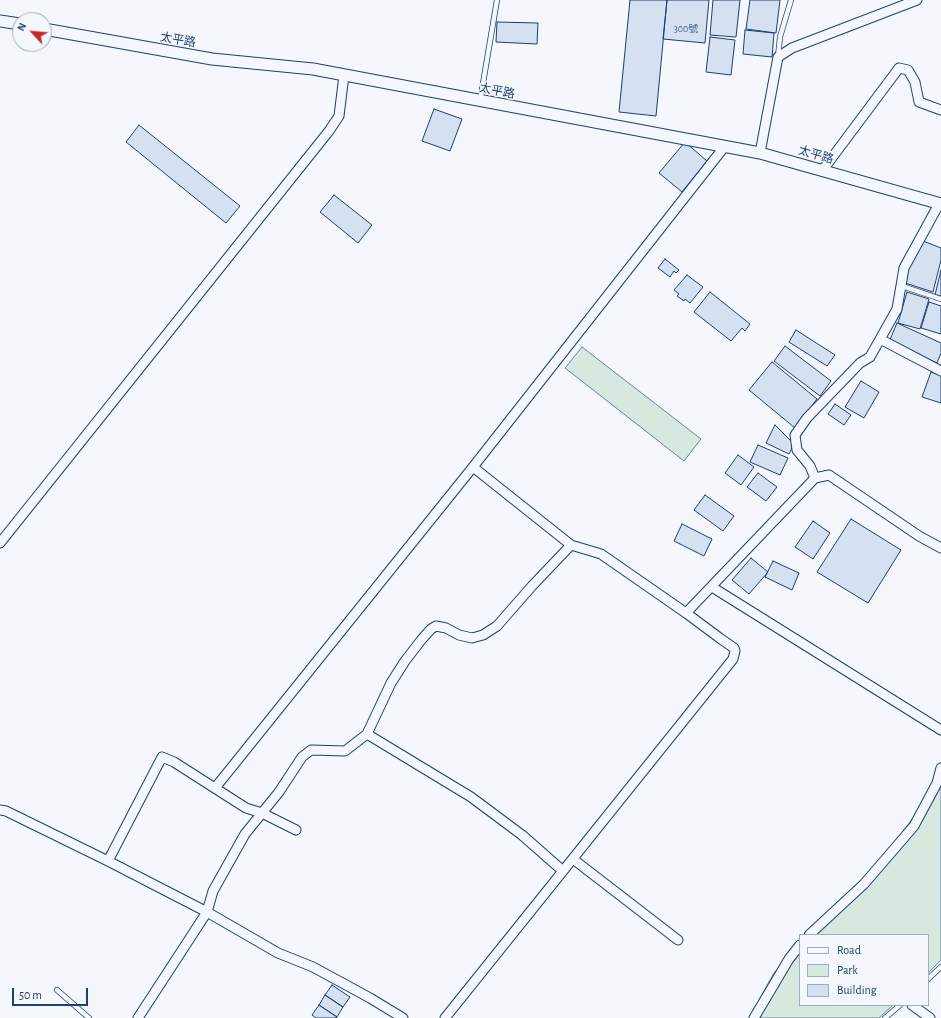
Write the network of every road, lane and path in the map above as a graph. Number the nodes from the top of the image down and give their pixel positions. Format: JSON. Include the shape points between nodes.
{"nodes":[{"id":1,"x":497,"y":0,"type":"edge"},
{"id":2,"x":791,"y":0,"type":"edge"},
{"id":3,"x":917,"y":0,"type":"edge"},
{"id":4,"x":52,"y":29,"type":"edge"},
{"id":5,"x":778,"y":57,"type":"junction"},
{"id":6,"x":344,"y":75,"type":"junction"},
{"id":7,"x":480,"y":101,"type":"junction"},
{"id":8,"x":941,"y":110,"type":"edge"},
{"id":9,"x":725,"y":146,"type":"junction"},
{"id":10,"x":760,"y":153,"type":"junction"},
{"id":11,"x":822,"y":170,"type":"junction"},
{"id":12,"x":940,"y":204,"type":"edge"},
{"id":13,"x":902,"y":286,"type":"junction"},
{"id":14,"x":941,"y":299,"type":"edge"},
{"id":15,"x":880,"y":339,"type":"junction"},
{"id":16,"x":941,"y":371,"type":"edge"},
{"id":17,"x":473,"y":467,"type":"junction"},
{"id":18,"x":815,"y":478,"type":"junction"},
{"id":19,"x":0,"y":543,"type":"edge"},
{"id":20,"x":571,"y":545,"type":"junction"},
{"id":21,"x":941,"y":548,"type":"edge"},
{"id":22,"x":712,"y":587,"type":"junction"},
{"id":23,"x":686,"y":613,"type":"junction"},
{"id":24,"x":941,"y":730,"type":"edge"},
{"id":25,"x":367,"y":734,"type":"junction"},
{"id":26,"x":941,"y":768,"type":"edge"},
{"id":27,"x":215,"y":788,"type":"junction"},
{"id":28,"x":0,"y":810,"type":"edge"},
{"id":29,"x":262,"y":813,"type":"junction"},
{"id":30,"x":296,"y":830,"type":"dead end"},
{"id":31,"x":572,"y":859,"type":"junction"},
{"id":32,"x":108,"y":861,"type":"junction"},
{"id":33,"x":563,"y":871,"type":"junction"},
{"id":34,"x":206,"y":912,"type":"junction"},
{"id":35,"x":810,"y":934,"type":"edge"},
{"id":36,"x":678,"y":940,"type":"dead end"},
{"id":37,"x":799,"y":946,"type":"edge"},
{"id":38,"x":941,"y":967,"type":"edge"},
{"id":39,"x":929,"y":978,"type":"edge"},
{"id":40,"x":57,"y":990,"type":"dead end"},
{"id":41,"x":899,"y":1006,"type":"edge"},
{"id":42,"x":913,"y":1006,"type":"edge"},
{"id":43,"x":89,"y":1018,"type":"edge"},
{"id":44,"x":138,"y":1018,"type":"edge"},
{"id":45,"x":403,"y":1018,"type":"edge"},
{"id":46,"x":445,"y":1018,"type":"edge"},
{"id":47,"x":754,"y":1018,"type":"edge"},
{"id":48,"x":885,"y":1018,"type":"edge"},
{"id":49,"x":930,"y":1018,"type":"edge"}],
"edges":[{"from":1,"to":7,"type":"lane"},
{"from":2,"to":5,"type":"lane","via":[[780,37]]},
{"from":3,"to":5,"type":"street","via":[[792,48]]},
{"from":4,"to":6,"type":"street","name":"太平路","via":[[212,59],[313,69]]},
{"from":5,"to":10,"type":"street"},
{"from":6,"to":7,"type":"street","name":"太平路"},
{"from":6,"to":19,"type":"street","via":[[339,116],[329,131]]},
{"from":7,"to":9,"type":"street","name":"太平路"},
{"from":8,"to":11,"type":"street","via":[[920,102],[915,82],[908,70],[899,68]]},
{"from":9,"to":10,"type":"street","name":"太平路"},
{"from":9,"to":17,"type":"street"},
{"from":10,"to":11,"type":"street","name":"太平路"},
{"from":11,"to":12,"type":"street","name":"太平路"},
{"from":12,"to":13,"type":"street","via":[[904,268]]},
{"from":13,"to":14,"type":"lane"},
{"from":13,"to":15,"type":"street","via":[[897,309]]},
{"from":15,"to":16,"type":"street"},
{"from":15,"to":18,"type":"street","via":[[870,358],[860,363],[795,434],[797,450],[810,466]]},
{"from":17,"to":20,"type":"street"},
{"from":17,"to":27,"type":"street"},
{"from":18,"to":21,"type":"street","via":[[828,475],[918,536]]},
{"from":18,"to":22,"type":"street"},
{"from":20,"to":23,"type":"street","via":[[601,554]]},
{"from":20,"to":25,"type":"street","via":[[497,626],[483,635],[472,638],[446,628],[436,626],[431,629],[391,683]]},
{"from":22,"to":23,"type":"street"},
{"from":22,"to":24,"type":"street"},
{"from":23,"to":31,"type":"street","via":[[734,648],[733,659]]},
{"from":25,"to":29,"type":"street","via":[[345,751],[311,750],[302,757]]},
{"from":25,"to":33,"type":"street","via":[[471,797],[522,835]]},
{"from":26,"to":35,"type":"street","via":[[937,784],[914,826],[864,884]]},
{"from":27,"to":29,"type":"street","via":[[246,808]]},
{"from":27,"to":32,"type":"street","via":[[162,757]]},
{"from":28,"to":32,"type":"street"},
{"from":29,"to":30,"type":"street"},
{"from":29,"to":34,"type":"street","via":[[245,834],[214,891]]},
{"from":31,"to":33,"type":"street"},
{"from":31,"to":36,"type":"street"},
{"from":32,"to":34,"type":"street"},
{"from":33,"to":46,"type":"street"},
{"from":34,"to":44,"type":"street"},
{"from":34,"to":45,"type":"street","via":[[278,953],[313,967]]},
{"from":37,"to":47,"type":"street"},
{"from":38,"to":39,"type":"lane"},
{"from":40,"to":43,"type":"lane"},
{"from":41,"to":48,"type":"lane"},
{"from":42,"to":49,"type":"street"}]}
